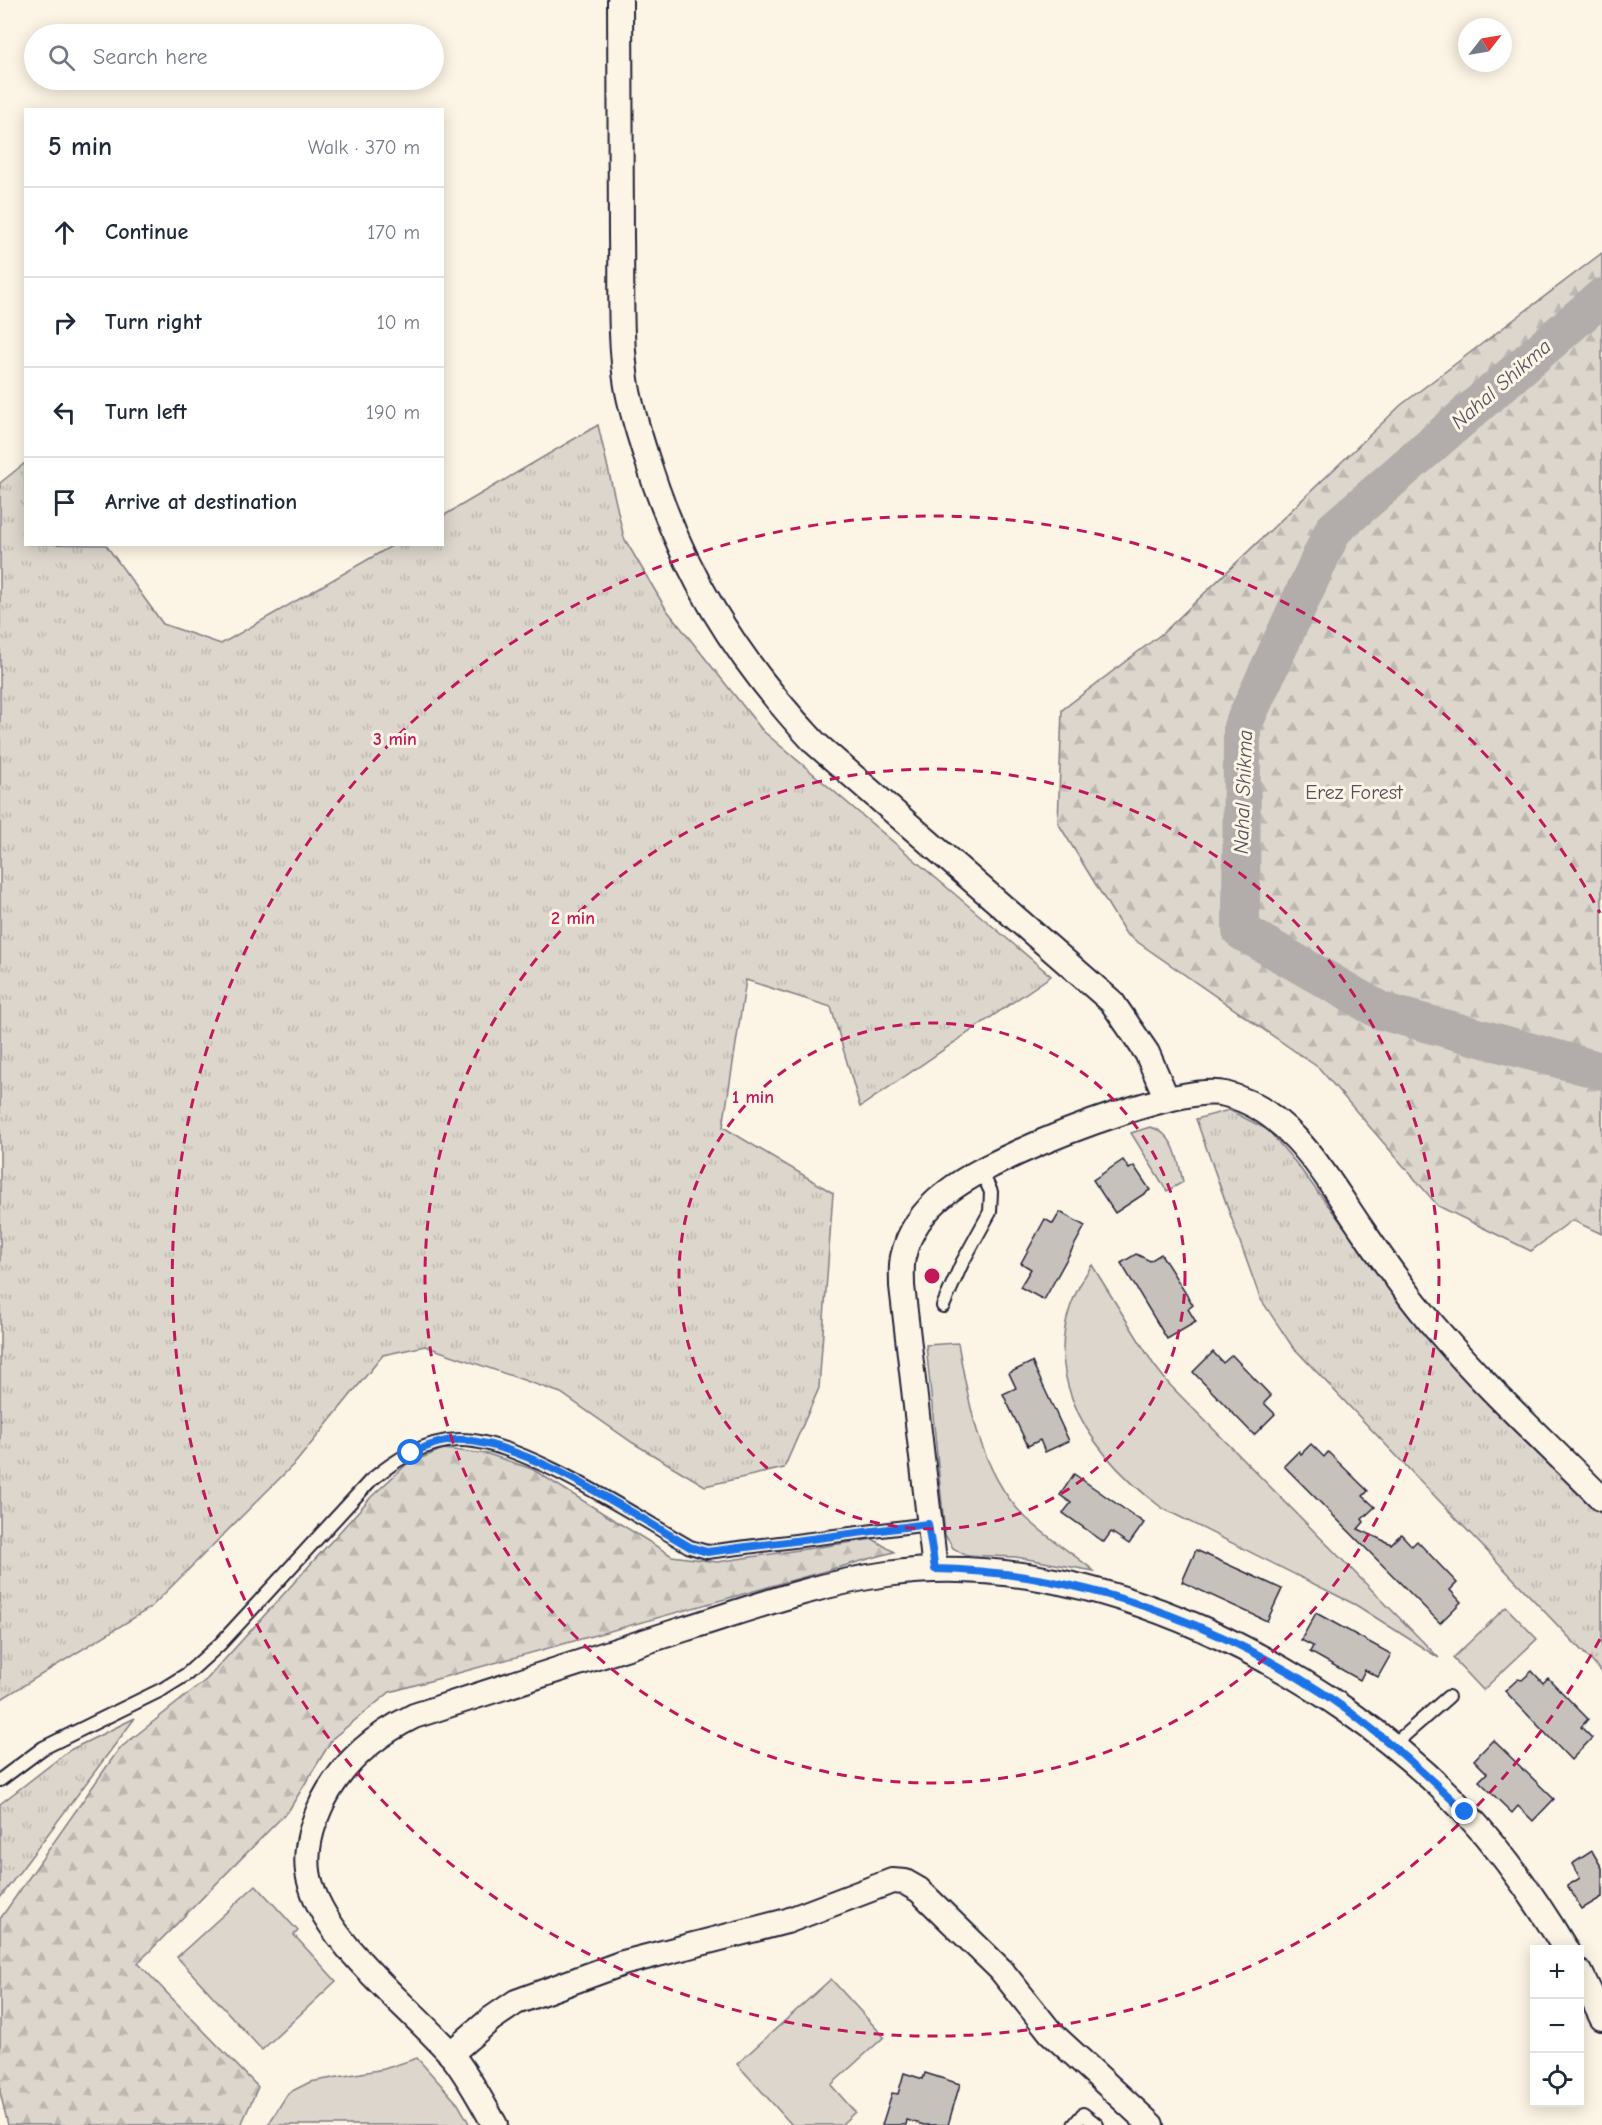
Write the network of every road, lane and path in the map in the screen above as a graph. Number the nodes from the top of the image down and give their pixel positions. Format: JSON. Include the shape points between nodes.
{"nodes":[{"id":1,"x":620,"y":0,"type":"edge"},
{"id":2,"x":1167,"y":1099,"type":"junction"},
{"id":3,"x":981,"y":1172,"type":"junction"},
{"id":4,"x":943,"y":1306,"type":"dead end"},
{"id":5,"x":1602,"y":1499,"type":"edge"},
{"id":6,"x":928,"y":1524,"type":"junction"},
{"id":7,"x":935,"y":1569,"type":"junction"},
{"id":8,"x":1449,"y":1697,"type":"dead end"},
{"id":9,"x":1392,"y":1746,"type":"junction"},
{"id":10,"x":0,"y":1780,"type":"edge"},
{"id":11,"x":1563,"y":1945,"type":"edge"},
{"id":12,"x":1584,"y":1980,"type":"edge"},
{"id":13,"x":1602,"y":2018,"type":"edge"},
{"id":14,"x":450,"y":2054,"type":"junction"},
{"id":15,"x":495,"y":2125,"type":"edge"},
{"id":16,"x":1074,"y":2125,"type":"edge"},
{"id":17,"x":1097,"y":2125,"type":"edge"},
{"id":18,"x":1149,"y":2125,"type":"edge"}],
"edges":[{"from":1,"to":2,"type":"street","via":[[622,328],[627,388],[654,482],[695,578],[744,660],[815,743],[1112,1002],[1147,1053]]},
{"from":2,"to":3,"type":"street","via":[[1075,1128]]},
{"from":2,"to":5,"type":"street","via":[[1207,1091],[1225,1094],[1267,1113],[1294,1136],[1412,1300]]},
{"from":3,"to":4,"type":"lane","via":[[991,1192],[990,1212]]},
{"from":3,"to":6,"type":"street","via":[[934,1202],[911,1236],[902,1258],[904,1314]]},
{"from":6,"to":7,"type":"street"},
{"from":6,"to":10,"type":"lane","via":[[707,1552],[690,1547],[561,1473],[524,1457],[462,1440],[439,1442],[404,1456],[370,1480],[220,1644],[187,1674],[42,1748]]},
{"from":7,"to":9,"type":"street","via":[[1006,1574],[1062,1584],[1174,1616],[1326,1696]]},
{"from":7,"to":14,"type":"street","via":[[802,1591],[414,1716],[367,1744],[348,1764],[313,1821],[308,1854],[310,1884],[324,1914],[348,1947]]},
{"from":8,"to":9,"type":"lane"},
{"from":9,"to":11,"type":"street","via":[[1472,1820],[1528,1888]]},
{"from":12,"to":13,"type":"street"},
{"from":14,"to":15,"type":"street"},
{"from":14,"to":18,"type":"street","via":[[516,2002],[623,1963],[787,1921],[892,1881],[905,1882],[919,1890],[977,1946],[1051,2033]]},
{"from":16,"to":17,"type":"lane","via":[[1083,2114]]}]}
